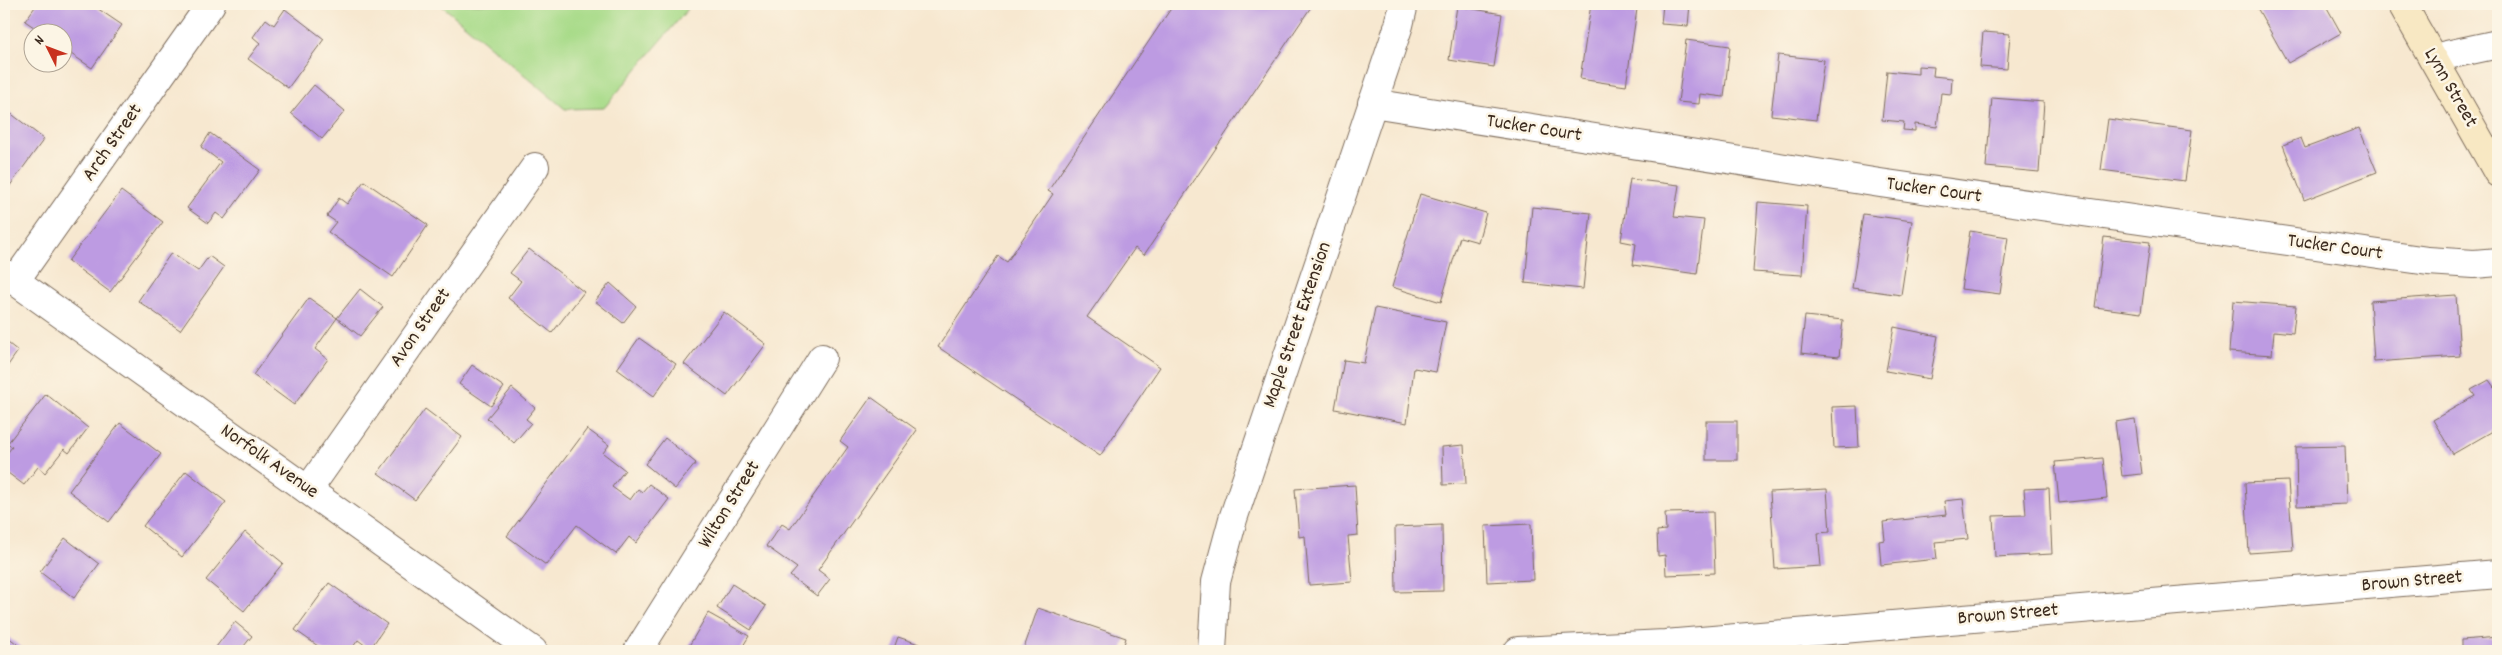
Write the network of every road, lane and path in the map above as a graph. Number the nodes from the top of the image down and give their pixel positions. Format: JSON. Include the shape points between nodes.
{"nodes":[{"id":1,"x":211,"y":4,"type":"edge"},
{"id":2,"x":1404,"y":4,"type":"edge"},
{"id":3,"x":2402,"y":4,"type":"edge"},
{"id":4,"x":2498,"y":44,"type":"edge"},
{"id":5,"x":2433,"y":58,"type":"junction"},
{"id":6,"x":1372,"y":104,"type":"junction"},
{"id":7,"x":535,"y":166,"type":"dead end"},
{"id":8,"x":2498,"y":173,"type":"edge"},
{"id":9,"x":2498,"y":262,"type":"edge"},
{"id":10,"x":10,"y":277,"type":"edge"},
{"id":11,"x":822,"y":358,"type":"dead end"},
{"id":12,"x":308,"y":490,"type":"junction"},
{"id":13,"x":2498,"y":574,"type":"edge"},
{"id":14,"x":533,"y":651,"type":"edge"},
{"id":15,"x":638,"y":651,"type":"edge"},
{"id":16,"x":1212,"y":651,"type":"edge"},
{"id":17,"x":1518,"y":651,"type":"edge"}],
"edges":[{"from":1,"to":10,"type":"street","name":"Arch Street"},
{"from":2,"to":6,"type":"street","name":"Maple Street Extension"},
{"from":3,"to":5,"type":"main road","name":"Lynn Street"},
{"from":4,"to":5,"type":"street"},
{"from":5,"to":8,"type":"main road","name":"Lynn Street"},
{"from":6,"to":9,"type":"street","name":"Tucker Court","via":[[1880,183],[2428,261]]},
{"from":6,"to":16,"type":"street","name":"Maple Street Extension","via":[[1233,518],[1216,582]]},
{"from":7,"to":12,"type":"street","name":"Avon Street"},
{"from":10,"to":12,"type":"street","name":"Norfolk Avenue"},
{"from":11,"to":15,"type":"street","name":"Wilton Street"},
{"from":12,"to":14,"type":"street","name":"Norfolk Avenue"},
{"from":13,"to":17,"type":"street","name":"Brown Street","via":[[1664,644]]}]}
